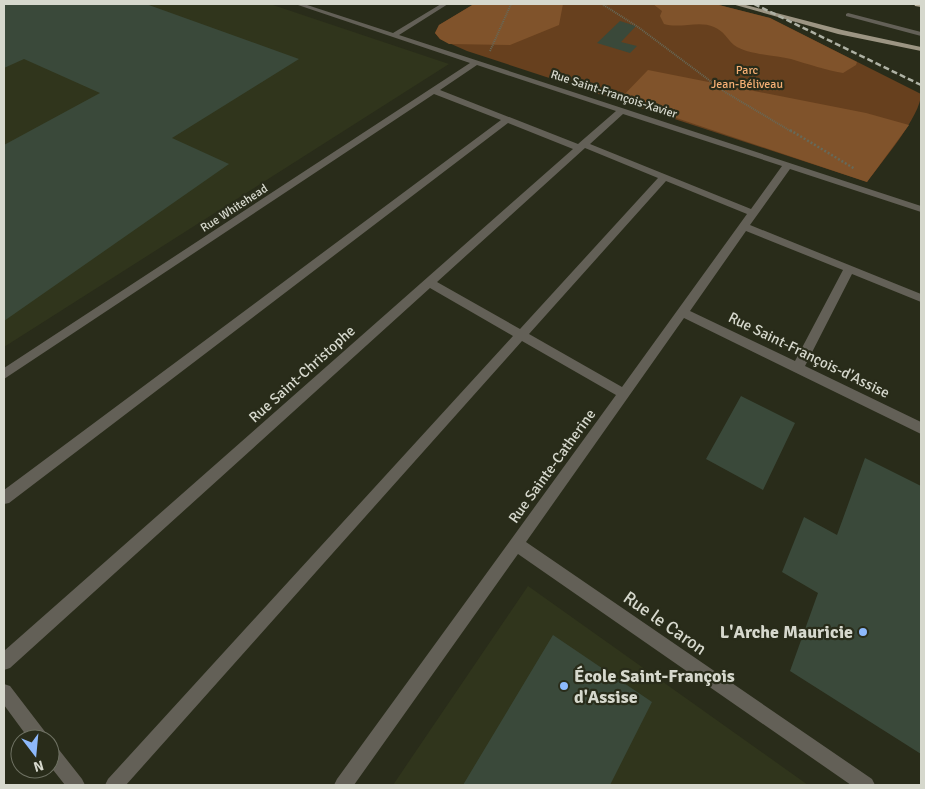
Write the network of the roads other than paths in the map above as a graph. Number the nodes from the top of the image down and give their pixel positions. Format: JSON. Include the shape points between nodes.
{"nodes":[{"id":1,"x":298,"y":4,"type":"edge"},
{"id":2,"x":445,"y":4,"type":"edge"},
{"id":3,"x":735,"y":4,"type":"edge"},
{"id":4,"x":760,"y":4,"type":"edge"},
{"id":5,"x":848,"y":15,"type":"dead end"},
{"id":6,"x":921,"y":34,"type":"edge"},
{"id":7,"x":394,"y":35,"type":"junction"},
{"id":8,"x":892,"y":41,"type":"junction"},
{"id":9,"x":921,"y":49,"type":"edge"},
{"id":10,"x":477,"y":62,"type":"junction"},
{"id":11,"x":434,"y":91,"type":"junction"},
{"id":12,"x":622,"y":110,"type":"junction"},
{"id":13,"x":507,"y":120,"type":"junction"},
{"id":14,"x":581,"y":146,"type":"junction"},
{"id":15,"x":788,"y":165,"type":"junction"},
{"id":16,"x":664,"y":177,"type":"junction"},
{"id":17,"x":921,"y":209,"type":"edge"},
{"id":18,"x":753,"y":213,"type":"junction"},
{"id":19,"x":744,"y":226,"type":"junction"},
{"id":20,"x":849,"y":269,"type":"junction"},
{"id":21,"x":429,"y":282,"type":"junction"},
{"id":22,"x":921,"y":298,"type":"edge"},
{"id":23,"x":682,"y":312,"type":"junction"},
{"id":24,"x":521,"y":335,"type":"junction"},
{"id":25,"x":798,"y":368,"type":"junction"},
{"id":26,"x":4,"y":374,"type":"edge"},
{"id":27,"x":624,"y":394,"type":"junction"},
{"id":28,"x":921,"y":428,"type":"edge"},
{"id":29,"x":4,"y":498,"type":"edge"},
{"id":30,"x":516,"y":544,"type":"junction"},
{"id":31,"x":4,"y":662,"type":"edge"},
{"id":32,"x":4,"y":692,"type":"edge"},
{"id":33,"x":32,"y":729,"type":"edge"},
{"id":34,"x":60,"y":765,"type":"edge"},
{"id":35,"x":76,"y":785,"type":"edge"},
{"id":36,"x":114,"y":785,"type":"edge"},
{"id":37,"x":343,"y":785,"type":"edge"},
{"id":38,"x":866,"y":785,"type":"edge"}],
"edges":[{"from":1,"to":7,"type":"street","name":"Rue Saint-François-Xavier"},
{"from":2,"to":7,"type":"street"},
{"from":3,"to":8,"type":"main road","via":[[841,32]]},
{"from":4,"to":8,"type":"main road"},
{"from":5,"to":6,"type":"street"},
{"from":7,"to":10,"type":"street","name":"Rue Saint-François-Xavier"},
{"from":8,"to":9,"type":"main road"},
{"from":10,"to":11,"type":"street","name":"Rue Whitehead"},
{"from":10,"to":12,"type":"street","name":"Rue Saint-François-Xavier"},
{"from":11,"to":13,"type":"street"},
{"from":11,"to":26,"type":"street","name":"Rue Whitehead"},
{"from":12,"to":14,"type":"street","name":"Rue Saint-Christophe"},
{"from":12,"to":15,"type":"street","name":"Rue Saint-François-Xavier"},
{"from":13,"to":14,"type":"street"},
{"from":13,"to":29,"type":"street"},
{"from":14,"to":16,"type":"street"},
{"from":14,"to":21,"type":"street","name":"Rue Saint-Christophe"},
{"from":15,"to":17,"type":"street","name":"Rue Saint-François-Xavier"},
{"from":15,"to":18,"type":"street","name":"Rue Sainte-Catherine"},
{"from":16,"to":18,"type":"street"},
{"from":16,"to":24,"type":"street"},
{"from":18,"to":19,"type":"street","name":"Rue Sainte-Catherine"},
{"from":19,"to":20,"type":"street"},
{"from":19,"to":23,"type":"street","name":"Rue Sainte-Catherine"},
{"from":20,"to":22,"type":"street"},
{"from":20,"to":25,"type":"street"},
{"from":21,"to":24,"type":"street"},
{"from":21,"to":31,"type":"street","name":"Rue Saint-Christophe"},
{"from":23,"to":25,"type":"street","name":"Rue Saint-François-d'Assise"},
{"from":23,"to":27,"type":"street","name":"Rue Sainte-Catherine"},
{"from":24,"to":27,"type":"street"},
{"from":24,"to":36,"type":"street"},
{"from":25,"to":28,"type":"street","name":"Rue Saint-François-d'Assise"},
{"from":27,"to":30,"type":"street","name":"Rue Sainte-Catherine"},
{"from":30,"to":37,"type":"street","name":"Rue Sainte-Catherine"},
{"from":30,"to":38,"type":"street","name":"Rue le Caron"},
{"from":32,"to":33,"type":"street"},
{"from":34,"to":35,"type":"street"}]}
